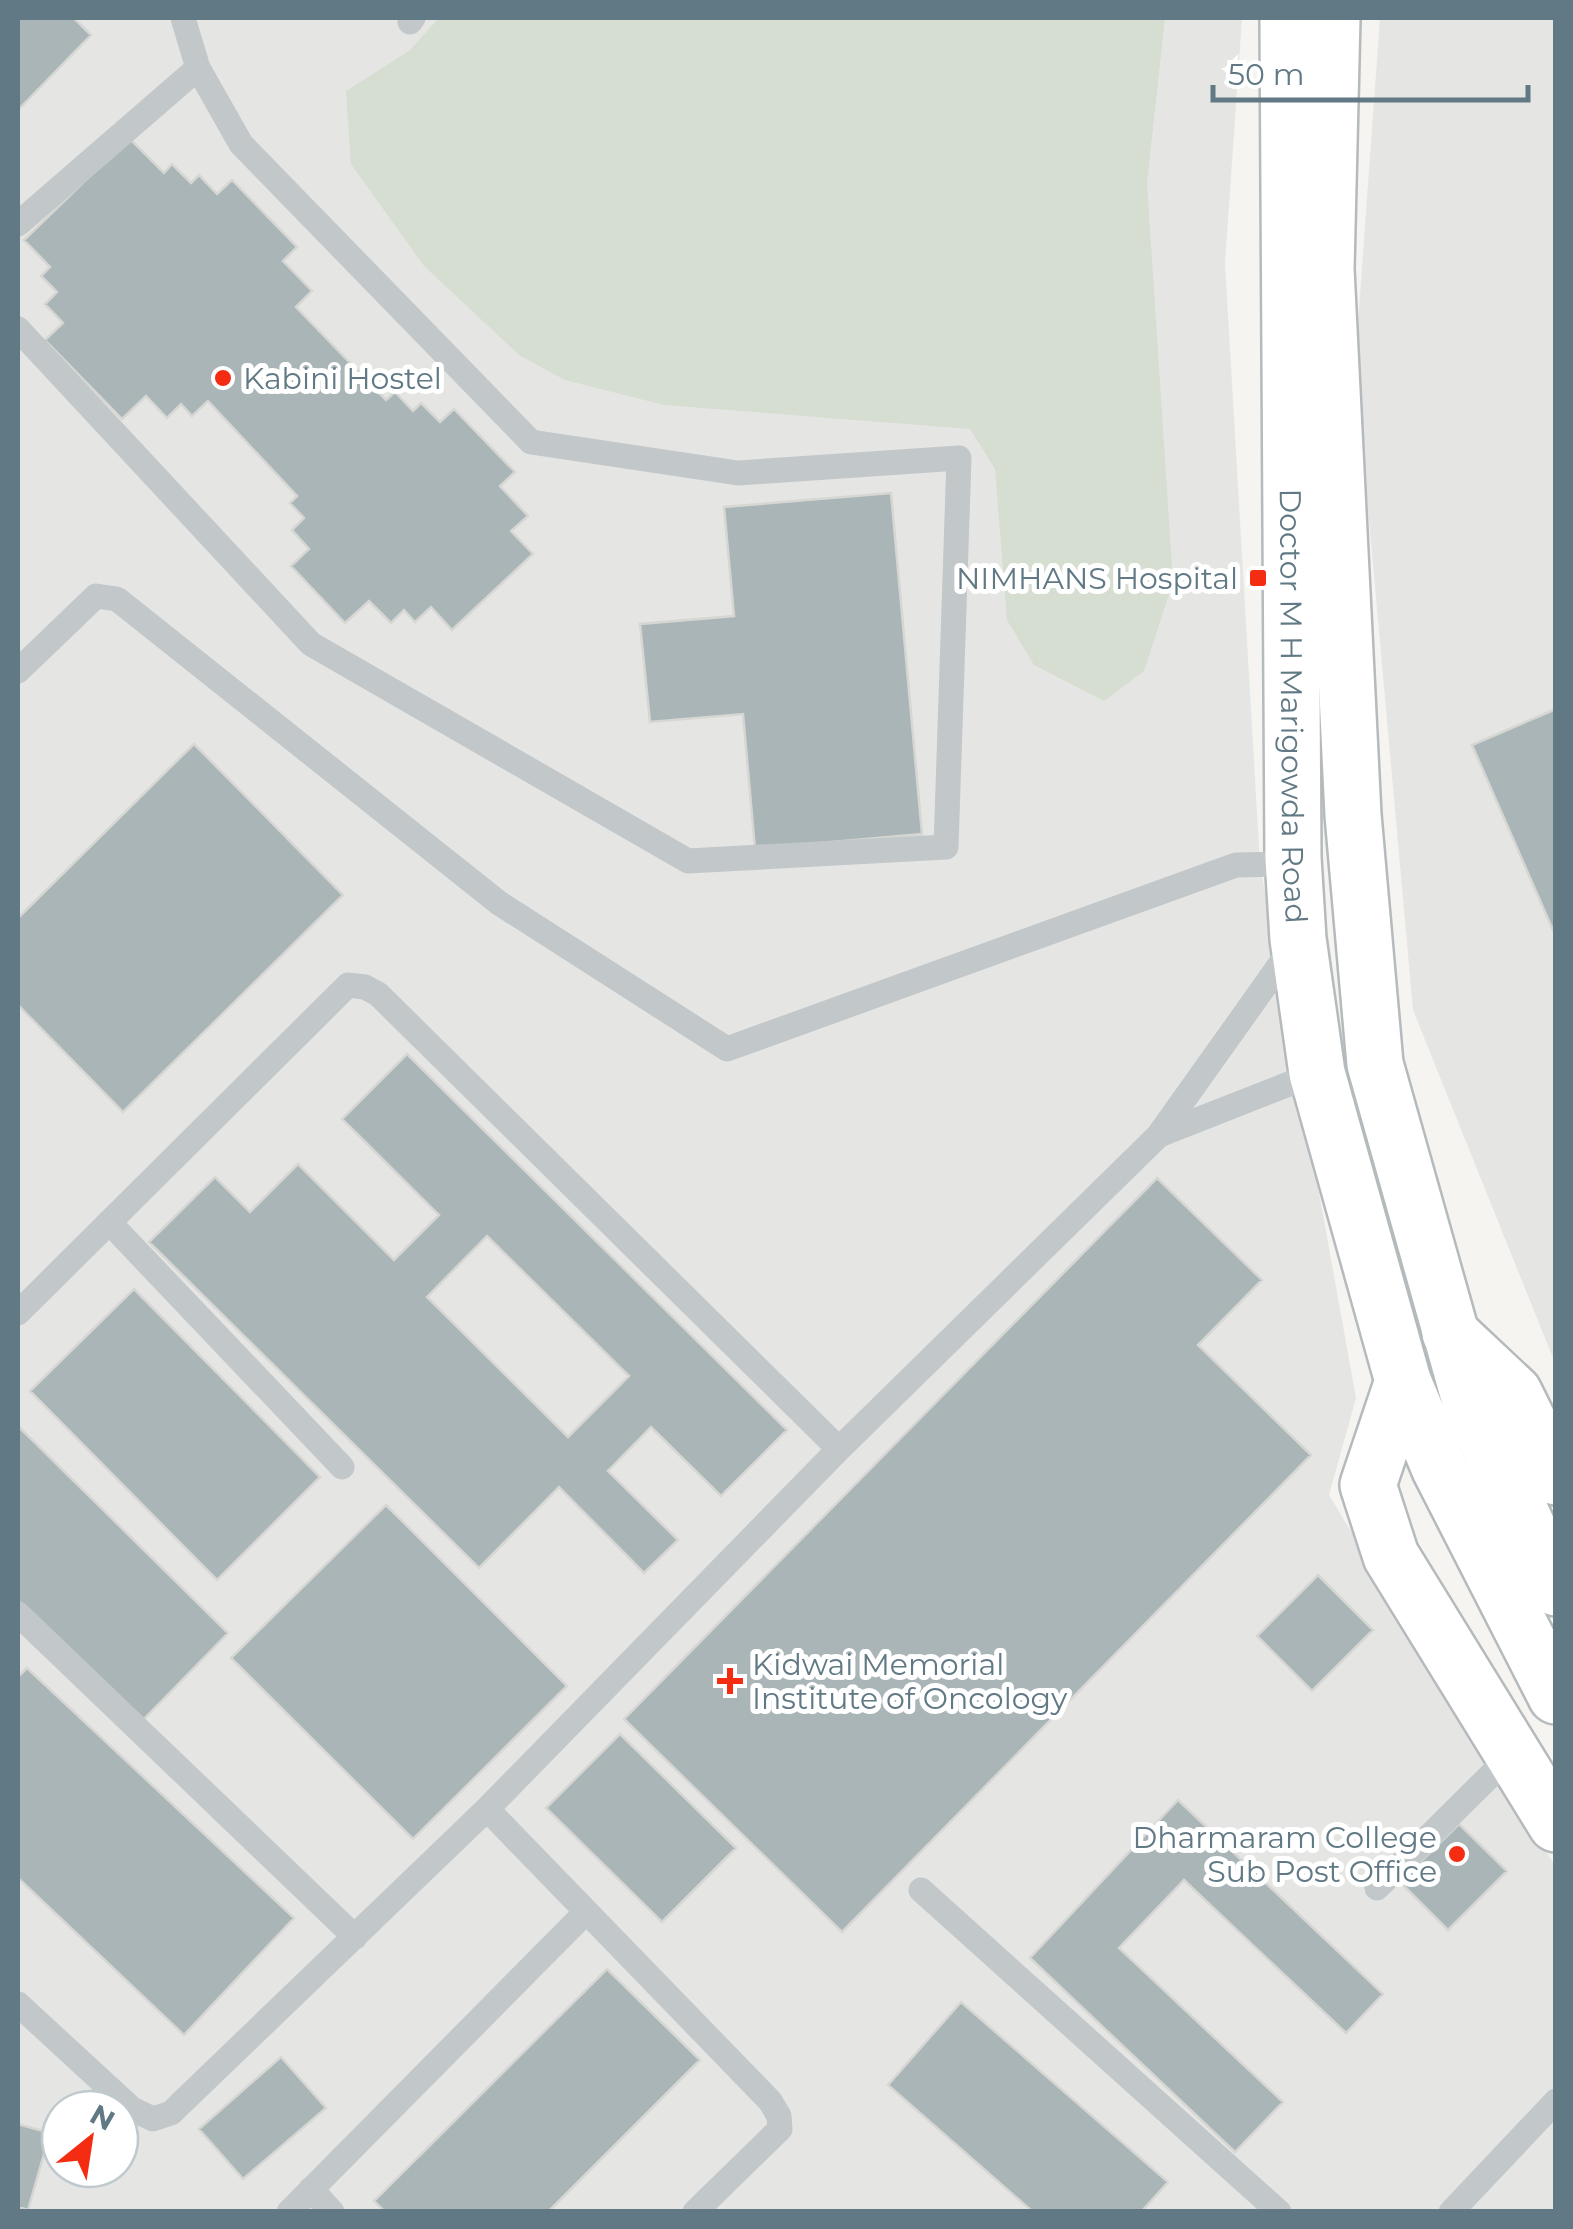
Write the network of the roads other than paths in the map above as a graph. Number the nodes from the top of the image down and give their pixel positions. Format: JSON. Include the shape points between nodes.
{"nodes":[{"id":1,"x":183,"y":18,"type":"edge"},
{"id":2,"x":1288,"y":18,"type":"edge"},
{"id":3,"x":1332,"y":18,"type":"edge"},
{"id":4,"x":198,"y":68,"type":"junction"},
{"id":5,"x":18,"y":224,"type":"edge"},
{"id":6,"x":18,"y":329,"type":"edge"},
{"id":7,"x":18,"y":672,"type":"edge"},
{"id":8,"x":1293,"y":858,"type":"junction"},
{"id":9,"x":1298,"y":939,"type":"junction"},
{"id":10,"x":1317,"y":1073,"type":"junction"},
{"id":11,"x":1158,"y":1136,"type":"junction"},
{"id":12,"x":109,"y":1222,"type":"junction"},
{"id":13,"x":18,"y":1314,"type":"edge"},
{"id":14,"x":1448,"y":1331,"type":"junction"},
{"id":15,"x":1403,"y":1381,"type":"junction"},
{"id":16,"x":839,"y":1449,"type":"junction"},
{"id":17,"x":342,"y":1467,"type":"dead end"},
{"id":18,"x":1556,"y":1477,"type":"edge"},
{"id":19,"x":1556,"y":1588,"type":"edge"},
{"id":20,"x":18,"y":1614,"type":"edge"},
{"id":21,"x":1556,"y":1696,"type":"edge"},
{"id":22,"x":1512,"y":1754,"type":"junction"},
{"id":23,"x":487,"y":1809,"type":"junction"},
{"id":24,"x":1556,"y":1824,"type":"edge"},
{"id":25,"x":1377,"y":1888,"type":"dead end"},
{"id":26,"x":921,"y":1890,"type":"dead end"},
{"id":27,"x":586,"y":1912,"type":"junction"},
{"id":28,"x":355,"y":1937,"type":"junction"},
{"id":29,"x":18,"y":2004,"type":"edge"},
{"id":30,"x":1556,"y":2101,"type":"edge"},
{"id":31,"x":310,"y":2190,"type":"junction"},
{"id":32,"x":289,"y":2212,"type":"edge"},
{"id":33,"x":332,"y":2212,"type":"edge"},
{"id":34,"x":695,"y":2212,"type":"edge"},
{"id":35,"x":1280,"y":2212,"type":"edge"},
{"id":36,"x":1452,"y":2212,"type":"edge"}],
"edges":[{"from":1,"to":4,"type":"lane"},
{"from":2,"to":8,"type":"main road","name":"Doctor M H Marigowda Road"},
{"from":3,"to":14,"type":"main road","name":"Doctor M H Marigowda Road","via":[[1326,269],[1374,1064]]},
{"from":4,"to":5,"type":"lane"},
{"from":4,"to":6,"type":"lane","via":[[241,144],[531,442],[738,473],[959,458],[946,846],[688,861],[311,644]]},
{"from":7,"to":8,"type":"lane","via":[[96,596],[117,599],[499,903],[727,1049],[1236,865]]},
{"from":8,"to":9,"type":"main road","name":"Doctor M H Marigowda Road"},
{"from":9,"to":10,"type":"main road","name":"Doctor M H Marigowda Road"},
{"from":9,"to":11,"type":"lane"},
{"from":10,"to":11,"type":"lane"},
{"from":10,"to":15,"type":"main road","name":"Doctor M H Marigowda Road"},
{"from":11,"to":16,"type":"lane"},
{"from":12,"to":13,"type":"lane"},
{"from":12,"to":16,"type":"lane","via":[[348,985],[365,987]]},
{"from":12,"to":17,"type":"lane"},
{"from":14,"to":18,"type":"main road","via":[[1514,1393]]},
{"from":14,"to":19,"type":"main road","name":"Doctor M H Marigowda Road","via":[[1472,1408]]},
{"from":15,"to":21,"type":"main road","name":"Doctor M H Marigowda Road","via":[[1438,1467]]},
{"from":15,"to":22,"type":"main road","via":[[1368,1485],[1391,1556]]},
{"from":16,"to":23,"type":"lane"},
{"from":20,"to":28,"type":"lane"},
{"from":22,"to":24,"type":"main road"},
{"from":22,"to":25,"type":"lane"},
{"from":23,"to":27,"type":"lane"},
{"from":23,"to":28,"type":"lane"},
{"from":26,"to":35,"type":"lane"},
{"from":27,"to":31,"type":"lane"},
{"from":27,"to":34,"type":"lane","via":[[779,2116],[780,2129]]},
{"from":28,"to":29,"type":"lane","via":[[171,2113],[153,2119],[132,2108]]},
{"from":30,"to":36,"type":"lane"},
{"from":31,"to":32,"type":"lane"},
{"from":31,"to":33,"type":"lane"}]}
